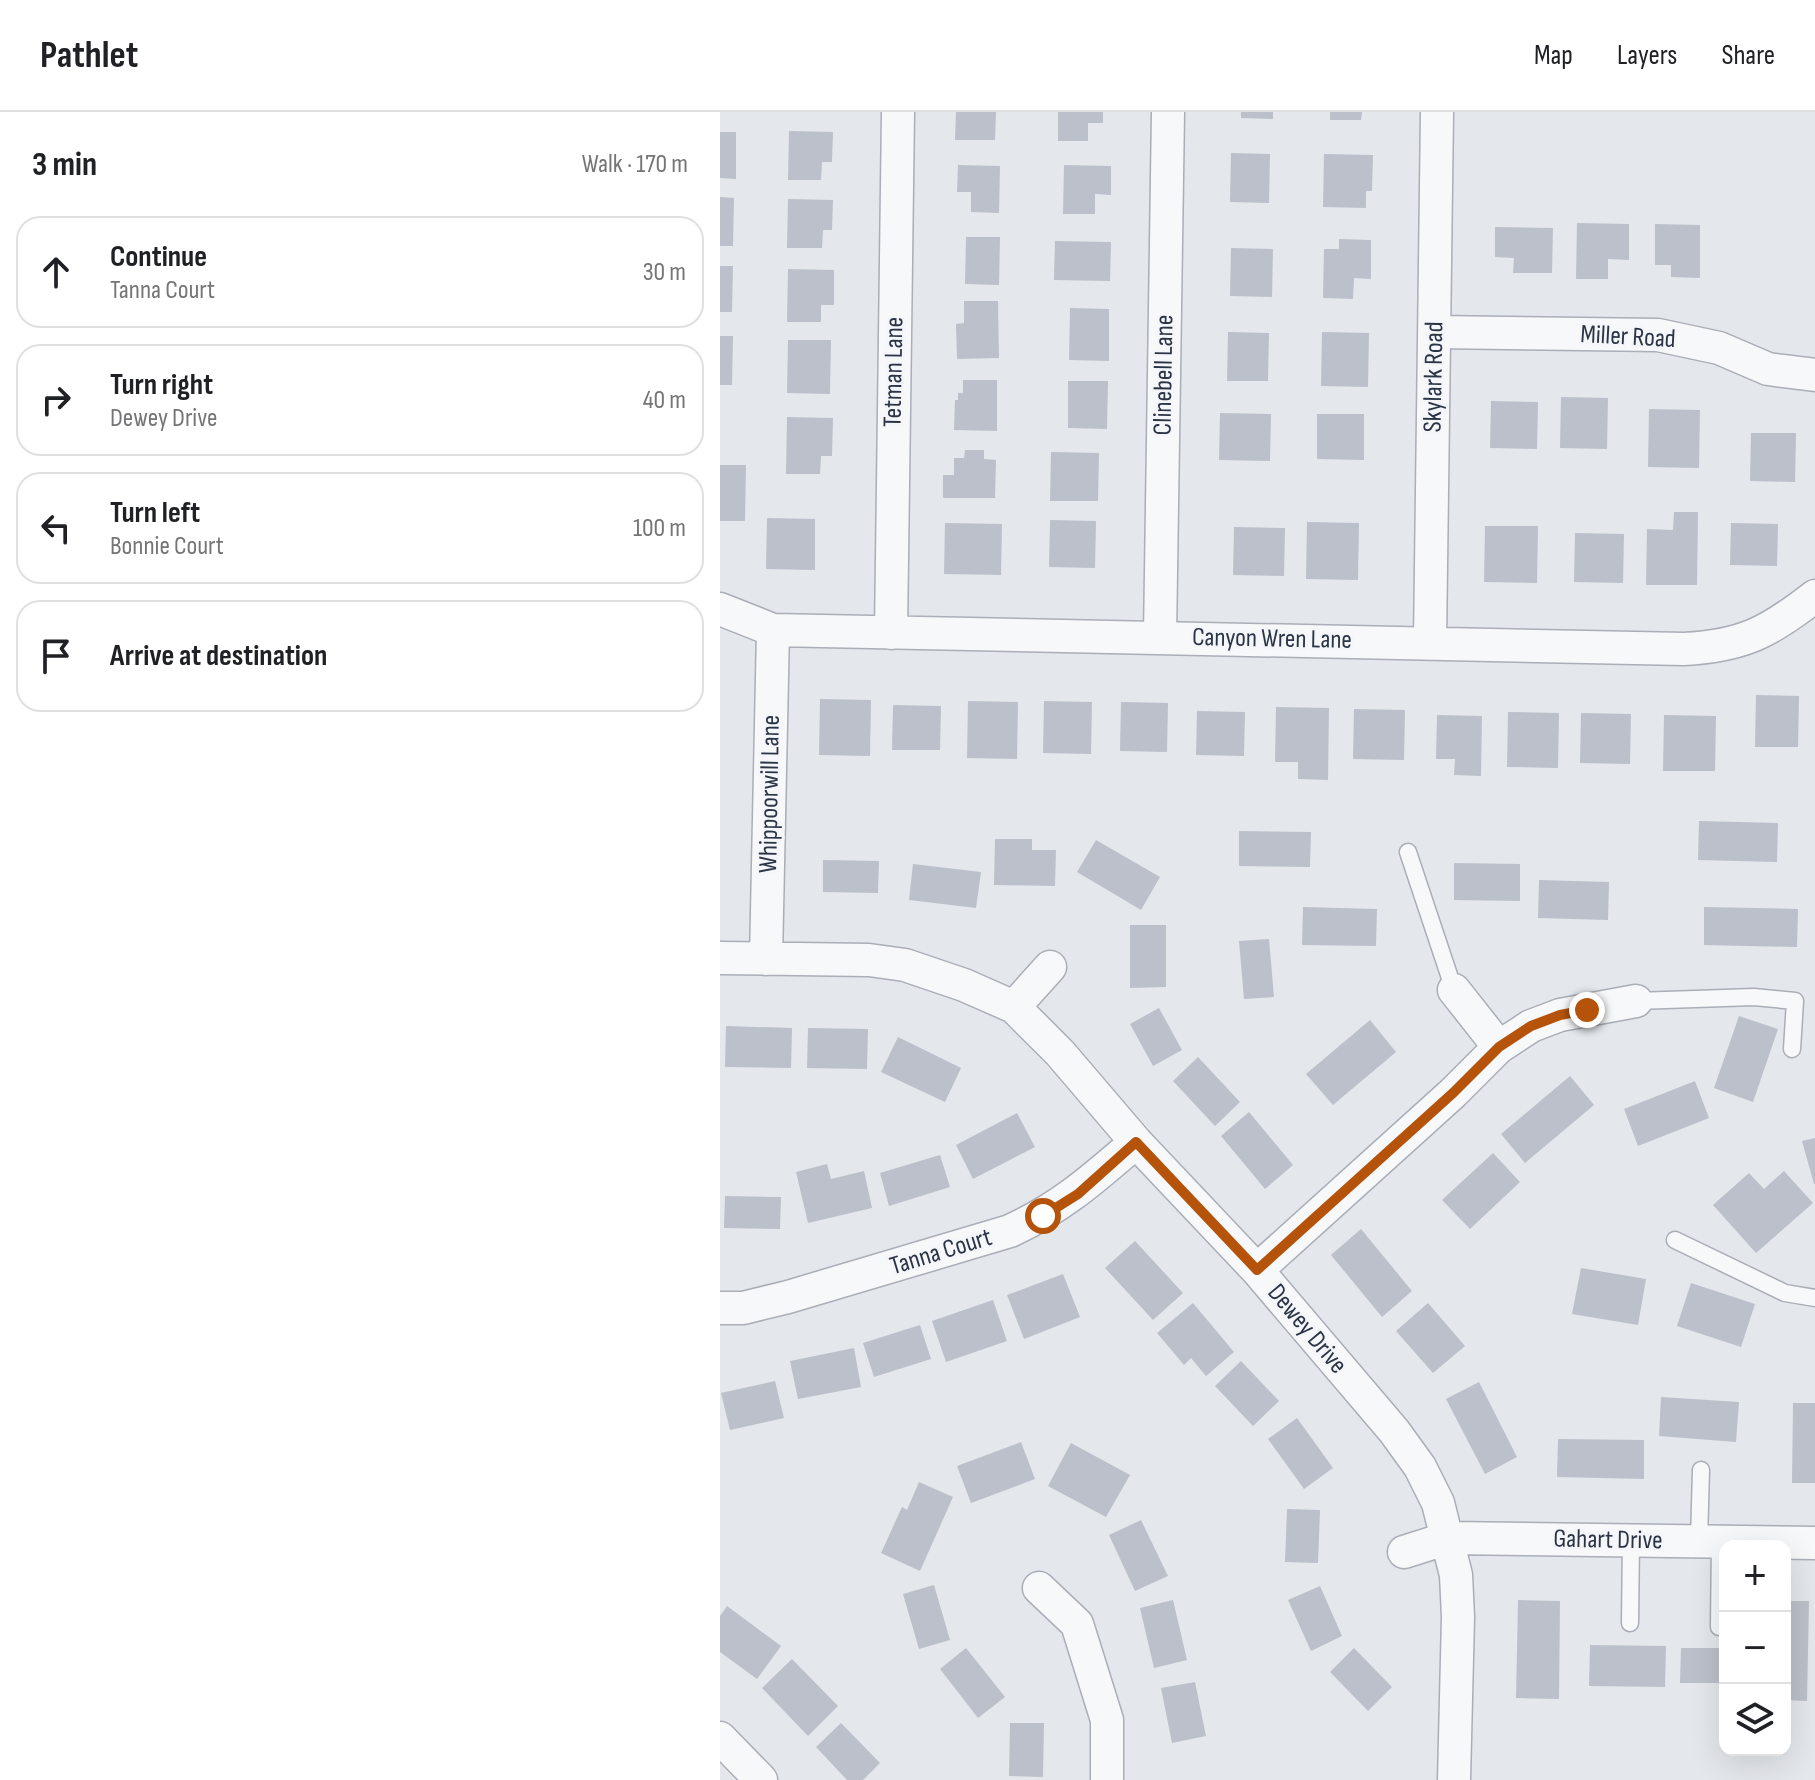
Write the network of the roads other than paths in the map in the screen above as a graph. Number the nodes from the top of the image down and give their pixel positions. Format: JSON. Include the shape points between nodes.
{"nodes":[{"id":1,"x":898,"y":112,"type":"edge"},
{"id":2,"x":1168,"y":112,"type":"edge"},
{"id":3,"x":1437,"y":112,"type":"edge"},
{"id":4,"x":1435,"y":332,"type":"junction"},
{"id":5,"x":1815,"y":375,"type":"edge"},
{"id":6,"x":1815,"y":596,"type":"edge"},
{"id":7,"x":720,"y":609,"type":"edge"},
{"id":8,"x":773,"y":630,"type":"junction"},
{"id":9,"x":891,"y":633,"type":"junction"},
{"id":10,"x":1160,"y":637,"type":"junction"},
{"id":11,"x":1430,"y":642,"type":"junction"},
{"id":12,"x":1408,"y":852,"type":"dead end"},
{"id":13,"x":720,"y":958,"type":"edge"},
{"id":14,"x":766,"y":959,"type":"junction"},
{"id":15,"x":1050,"y":967,"type":"dead end"},
{"id":16,"x":1454,"y":990,"type":"joint"},
{"id":17,"x":1636,"y":1001,"type":"joint"},
{"id":18,"x":1014,"y":1007,"type":"junction"},
{"id":19,"x":1499,"y":1047,"type":"junction"},
{"id":20,"x":1792,"y":1049,"type":"dead end"},
{"id":21,"x":1136,"y":1142,"type":"junction"},
{"id":22,"x":1675,"y":1240,"type":"dead end"},
{"id":23,"x":1257,"y":1270,"type":"junction"},
{"id":24,"x":1815,"y":1298,"type":"edge"},
{"id":25,"x":720,"y":1308,"type":"edge"},
{"id":26,"x":1701,"y":1470,"type":"dead end"},
{"id":27,"x":1448,"y":1538,"type":"junction"},
{"id":28,"x":1631,"y":1540,"type":"junction"},
{"id":29,"x":1709,"y":1541,"type":"junction"},
{"id":30,"x":1815,"y":1543,"type":"edge"},
{"id":31,"x":1404,"y":1552,"type":"dead end"},
{"id":32,"x":1039,"y":1588,"type":"dead end"},
{"id":33,"x":1630,"y":1623,"type":"dead end"},
{"id":34,"x":1719,"y":1627,"type":"dead end"},
{"id":35,"x":720,"y":1738,"type":"edge"},
{"id":36,"x":760,"y":1780,"type":"edge"},
{"id":37,"x":1107,"y":1780,"type":"edge"},
{"id":38,"x":1454,"y":1780,"type":"edge"}],
"edges":[{"from":1,"to":9,"type":"street","name":"Tetman Lane"},
{"from":2,"to":10,"type":"street","name":"Clinebell Lane"},
{"from":3,"to":4,"type":"street","name":"Skylark Road"},
{"from":4,"to":5,"type":"street","name":"Miller Road","via":[[1658,335],[1719,348],[1768,369]]},
{"from":4,"to":11,"type":"street","name":"Skylark Road"},
{"from":6,"to":11,"type":"street","name":"Canyon Wren Lane","via":[[1756,636],[1720,647]]},
{"from":7,"to":8,"type":"street","name":"Canyon Wren Lane"},
{"from":8,"to":9,"type":"street","name":"Canyon Wren Lane"},
{"from":8,"to":14,"type":"street","name":"Whippoorwill Lane"},
{"from":9,"to":10,"type":"street","name":"Canyon Wren Lane"},
{"from":10,"to":11,"type":"street","name":"Canyon Wren Lane"},
{"from":12,"to":16,"type":"lane"},
{"from":13,"to":14,"type":"street","name":"Dewey Drive"},
{"from":14,"to":18,"type":"street","name":"Dewey Drive","via":[[905,965]]},
{"from":15,"to":18,"type":"street"},
{"from":16,"to":19,"type":"street"},
{"from":17,"to":19,"type":"street","via":[[1560,1015]]},
{"from":17,"to":20,"type":"lane","via":[[1795,1001]]},
{"from":18,"to":21,"type":"street","name":"Dewey Drive"},
{"from":19,"to":23,"type":"street"},
{"from":21,"to":23,"type":"street","name":"Dewey Drive"},
{"from":21,"to":25,"type":"street","name":"Tanna Court","via":[[1078,1194],[1010,1231],[788,1297]]},
{"from":22,"to":24,"type":"lane","via":[[1785,1293]]},
{"from":23,"to":27,"type":"street","name":"Dewey Drive","via":[[1420,1467]]},
{"from":26,"to":29,"type":"lane"},
{"from":27,"to":28,"type":"street","name":"Gahart Drive"},
{"from":27,"to":31,"type":"street","name":"Gahart Drive"},
{"from":27,"to":38,"type":"street","name":"Dewey Drive","via":[[1458,1617]]},
{"from":28,"to":29,"type":"street","name":"Gahart Drive"},
{"from":28,"to":33,"type":"lane"},
{"from":29,"to":30,"type":"street","name":"Gahart Drive"},
{"from":29,"to":34,"type":"lane"},
{"from":32,"to":37,"type":"street","via":[[1077,1624],[1107,1720]]},
{"from":35,"to":36,"type":"street"}]}
